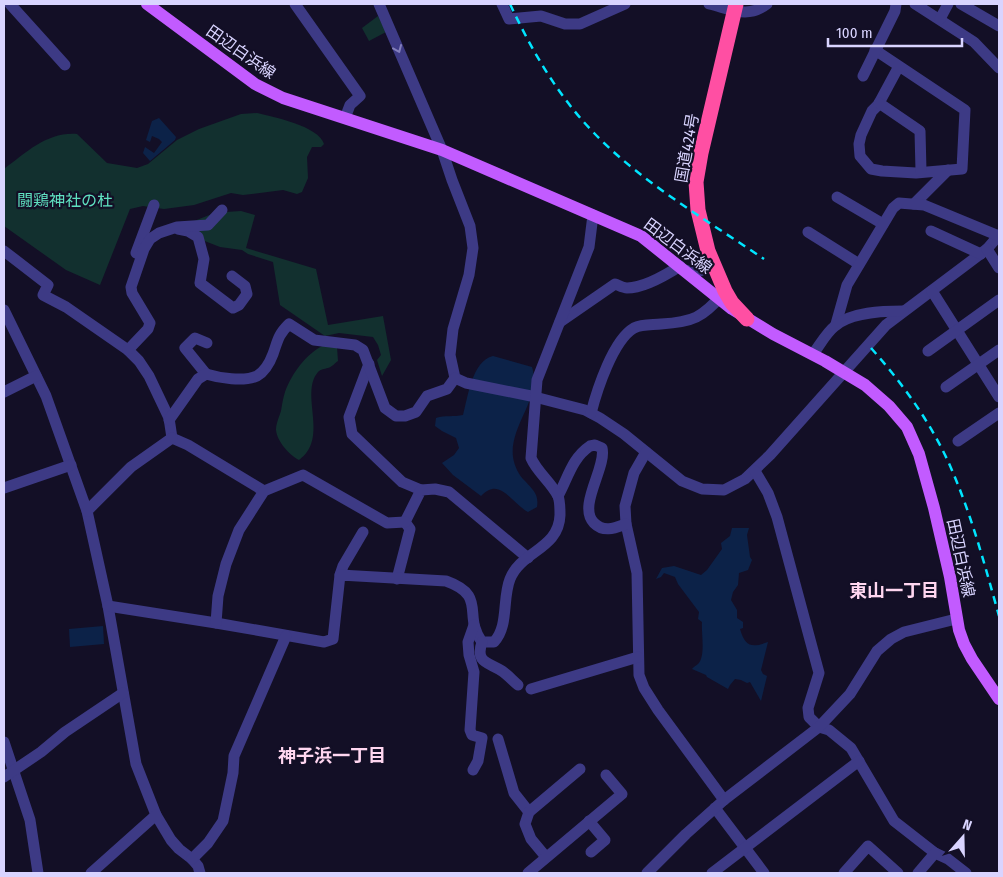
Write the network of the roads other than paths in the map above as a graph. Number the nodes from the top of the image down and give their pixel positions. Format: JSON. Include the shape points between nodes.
{"nodes":[{"id":1,"x":10,"y":4,"type":"edge"},
{"id":2,"x":149,"y":4,"type":"edge"},
{"id":3,"x":295,"y":4,"type":"edge"},
{"id":4,"x":379,"y":4,"type":"edge"},
{"id":5,"x":502,"y":4,"type":"edge"},
{"id":6,"x":625,"y":4,"type":"edge"},
{"id":7,"x":709,"y":4,"type":"edge"},
{"id":8,"x":767,"y":4,"type":"edge"},
{"id":9,"x":896,"y":4,"type":"edge"},
{"id":10,"x":915,"y":4,"type":"edge"},
{"id":11,"x":948,"y":4,"type":"edge"},
{"id":12,"x":961,"y":4,"type":"edge"},
{"id":13,"x":736,"y":7,"type":"edge"},
{"id":14,"x":940,"y":19,"type":"junction"},
{"id":15,"x":999,"y":26,"type":"edge"},
{"id":16,"x":875,"y":50,"type":"junction"},
{"id":17,"x":65,"y":65,"type":"dead end"},
{"id":18,"x":899,"y":66,"type":"junction"},
{"id":19,"x":999,"y":68,"type":"edge"},
{"id":20,"x":863,"y":76,"type":"dead end"},
{"id":21,"x":879,"y":104,"type":"junction"},
{"id":22,"x":345,"y":118,"type":"junction"},
{"id":23,"x":442,"y":150,"type":"junction"},
{"id":24,"x":948,"y":170,"type":"junction"},
{"id":25,"x":921,"y":171,"type":"junction"},
{"id":26,"x":837,"y":196,"type":"dead end"},
{"id":27,"x":914,"y":204,"type":"junction"},
{"id":28,"x":154,"y":205,"type":"dead end"},
{"id":29,"x":222,"y":210,"type":"dead end"},
{"id":30,"x":593,"y":215,"type":"junction"},
{"id":31,"x":884,"y":224,"type":"junction"},
{"id":32,"x":174,"y":229,"type":"junction"},
{"id":33,"x":931,"y":231,"type":"dead end"},
{"id":34,"x":808,"y":232,"type":"dead end"},
{"id":35,"x":999,"y":236,"type":"edge"},
{"id":36,"x":4,"y":251,"type":"edge"},
{"id":37,"x":708,"y":251,"type":"junction"},
{"id":38,"x":984,"y":252,"type":"junction"},
{"id":39,"x":859,"y":264,"type":"junction"},
{"id":40,"x":682,"y":268,"type":"junction"},
{"id":41,"x":999,"y":268,"type":"edge"},
{"id":42,"x":232,"y":276,"type":"dead end"},
{"id":43,"x":932,"y":291,"type":"junction"},
{"id":44,"x":132,"y":293,"type":"junction"},
{"id":45,"x":722,"y":295,"type":"junction"},
{"id":46,"x":999,"y":300,"type":"edge"},
{"id":47,"x":4,"y":310,"type":"edge"},
{"id":48,"x":903,"y":311,"type":"junction"},
{"id":49,"x":747,"y":319,"type":"joint"},
{"id":50,"x":560,"y":322,"type":"junction"},
{"id":51,"x":836,"y":324,"type":"junction"},
{"id":52,"x":957,"y":330,"type":"junction"},
{"id":53,"x":207,"y":343,"type":"dead end"},
{"id":54,"x":128,"y":350,"type":"junction"},
{"id":55,"x":999,"y":350,"type":"edge"},
{"id":56,"x":928,"y":351,"type":"dead end"},
{"id":57,"x":813,"y":354,"type":"junction"},
{"id":58,"x":369,"y":364,"type":"junction"},
{"id":59,"x":979,"y":364,"type":"junction"},
{"id":60,"x":206,"y":374,"type":"junction"},
{"id":61,"x":36,"y":376,"type":"junction"},
{"id":62,"x":455,"y":378,"type":"junction"},
{"id":63,"x":946,"y":387,"type":"dead end"},
{"id":64,"x":4,"y":392,"type":"edge"},
{"id":65,"x":999,"y":397,"type":"edge"},
{"id":66,"x":588,"y":412,"type":"junction"},
{"id":67,"x":999,"y":413,"type":"edge"},
{"id":68,"x":169,"y":420,"type":"junction"},
{"id":69,"x":172,"y":438,"type":"junction"},
{"id":70,"x":958,"y":442,"type":"dead end"},
{"id":71,"x":646,"y":452,"type":"junction"},
{"id":72,"x":71,"y":465,"type":"junction"},
{"id":73,"x":755,"y":470,"type":"junction"},
{"id":74,"x":4,"y":488,"type":"edge"},
{"id":75,"x":421,"y":490,"type":"junction"},
{"id":76,"x":264,"y":491,"type":"junction"},
{"id":77,"x":558,"y":496,"type":"junction"},
{"id":78,"x":87,"y":511,"type":"junction"},
{"id":79,"x":406,"y":522,"type":"junction"},
{"id":80,"x":626,"y":524,"type":"junction"},
{"id":81,"x":363,"y":532,"type":"dead end"},
{"id":82,"x":528,"y":558,"type":"junction"},
{"id":83,"x":340,"y":574,"type":"junction"},
{"id":84,"x":397,"y":579,"type":"junction"},
{"id":85,"x":108,"y":606,"type":"junction"},
{"id":86,"x":956,"y":618,"type":"junction"},
{"id":87,"x":216,"y":623,"type":"junction"},
{"id":88,"x":474,"y":625,"type":"junction"},
{"id":89,"x":286,"y":636,"type":"junction"},
{"id":90,"x":482,"y":642,"type":"junction"},
{"id":91,"x":638,"y":658,"type":"junction"},
{"id":92,"x":518,"y":685,"type":"dead end"},
{"id":93,"x":531,"y":690,"type":"dead end"},
{"id":94,"x":123,"y":693,"type":"junction"},
{"id":95,"x":999,"y":699,"type":"edge"},
{"id":96,"x":820,"y":728,"type":"junction"},
{"id":97,"x":498,"y":739,"type":"dead end"},
{"id":98,"x":4,"y":742,"type":"edge"},
{"id":99,"x":859,"y":761,"type":"junction"},
{"id":100,"x":14,"y":769,"type":"junction"},
{"id":101,"x":580,"y":769,"type":"dead end"},
{"id":102,"x":473,"y":770,"type":"dead end"},
{"id":103,"x":606,"y":775,"type":"dead end"},
{"id":104,"x":4,"y":777,"type":"edge"},
{"id":105,"x":720,"y":804,"type":"junction"},
{"id":106,"x":529,"y":812,"type":"junction"},
{"id":107,"x":156,"y":815,"type":"junction"},
{"id":108,"x":589,"y":821,"type":"junction"},
{"id":109,"x":745,"y":847,"type":"junction"},
{"id":110,"x":591,"y":852,"type":"dead end"},
{"id":111,"x":935,"y":853,"type":"junction"},
{"id":112,"x":546,"y":857,"type":"junction"},
{"id":113,"x":192,"y":859,"type":"junction"},
{"id":114,"x":38,"y":873,"type":"edge"},
{"id":115,"x":91,"y":873,"type":"edge"},
{"id":116,"x":200,"y":873,"type":"edge"},
{"id":117,"x":528,"y":873,"type":"edge"},
{"id":118,"x":647,"y":873,"type":"edge"},
{"id":119,"x":712,"y":873,"type":"edge"},
{"id":120,"x":764,"y":873,"type":"edge"},
{"id":121,"x":844,"y":873,"type":"edge"},
{"id":122,"x":898,"y":873,"type":"edge"},
{"id":123,"x":918,"y":873,"type":"edge"},
{"id":124,"x":966,"y":873,"type":"edge"}],
"edges":[{"from":1,"to":17,"type":"street"},
{"from":2,"to":22,"type":"main road","name":"田辺白浜線","via":[[255,84],[283,98]]},
{"from":3,"to":22,"type":"street","via":[[360,96],[350,105]]},
{"from":4,"to":23,"type":"street","one_way":true},
{"from":5,"to":6,"type":"street","via":[[509,19],[541,16],[565,24],[580,24]]},
{"from":7,"to":13,"type":"street"},
{"from":8,"to":13,"type":"street","via":[[755,12],[746,13]]},
{"from":9,"to":16,"type":"street"},
{"from":10,"to":14,"type":"street"},
{"from":11,"to":14,"type":"street"},
{"from":12,"to":15,"type":"street"},
{"from":13,"to":37,"type":"highway","name":"国道424号","via":[[696,182]]},
{"from":14,"to":19,"type":"street","via":[[974,42]]},
{"from":16,"to":18,"type":"street"},
{"from":16,"to":20,"type":"street"},
{"from":18,"to":21,"type":"street"},
{"from":18,"to":24,"type":"street","via":[[965,110],[962,169]]},
{"from":21,"to":25,"type":"street","via":[[920,131]]},
{"from":21,"to":25,"type":"street","via":[[872,111],[861,135],[860,156],[871,169]]},
{"from":22,"to":23,"type":"main road","name":"田辺白浜線"},
{"from":23,"to":30,"type":"main road","name":"田辺白浜線"},
{"from":23,"to":62,"type":"street","via":[[470,226],[473,248],[470,275],[453,330],[450,355]]},
{"from":24,"to":25,"type":"street"},
{"from":24,"to":27,"type":"street"},
{"from":26,"to":31,"type":"street"},
{"from":27,"to":31,"type":"street","via":[[899,203]]},
{"from":27,"to":35,"type":"street","via":[[924,205]]},
{"from":28,"to":44,"type":"street","via":[[127,276],[126,286]]},
{"from":29,"to":32,"type":"street","via":[[208,224]]},
{"from":30,"to":40,"type":"main road","name":"田辺白浜線","via":[[641,236]]},
{"from":30,"to":50,"type":"street","via":[[589,247]]},
{"from":31,"to":39,"type":"street"},
{"from":32,"to":42,"type":"street","via":[[188,231],[198,237],[204,259],[200,283],[233,308],[246,294],[245,286]]},
{"from":32,"to":44,"type":"street","via":[[150,239],[131,287]]},
{"from":33,"to":38,"type":"street"},
{"from":34,"to":39,"type":"street"},
{"from":35,"to":38,"type":"street"},
{"from":36,"to":54,"type":"street","via":[[48,285],[43,295]]},
{"from":37,"to":40,"type":"street","via":[[709,261],[703,270],[693,272]]},
{"from":37,"to":45,"type":"highway","name":"国道424号"},
{"from":38,"to":41,"type":"street"},
{"from":38,"to":43,"type":"street"},
{"from":39,"to":51,"type":"street","via":[[847,285]]},
{"from":40,"to":45,"type":"main road","name":"田辺白浜線"},
{"from":40,"to":50,"type":"street","via":[[626,288],[615,284]]},
{"from":43,"to":48,"type":"street"},
{"from":43,"to":52,"type":"street"},
{"from":44,"to":54,"type":"street","via":[[150,323]]},
{"from":45,"to":49,"type":"highway","name":"国道424号"},
{"from":45,"to":66,"type":"street","via":[[696,318],[679,323],[639,326],[628,332],[600,380]]},
{"from":46,"to":52,"type":"street"},
{"from":47,"to":61,"type":"street"},
{"from":48,"to":51,"type":"street","via":[[857,315]]},
{"from":48,"to":73,"type":"street","via":[[886,325]]},
{"from":49,"to":57,"type":"main road","name":"田辺白浜線"},
{"from":50,"to":77,"type":"street","via":[[537,380],[531,449],[535,466]]},
{"from":51,"to":57,"type":"street"},
{"from":52,"to":56,"type":"street"},
{"from":52,"to":59,"type":"street"},
{"from":53,"to":60,"type":"street","via":[[195,338],[185,348]]},
{"from":54,"to":68,"type":"street","via":[[150,376]]},
{"from":55,"to":59,"type":"street"},
{"from":57,"to":86,"type":"main road","name":"田辺白浜線","via":[[865,385],[907,426],[919,454],[934,508]]},
{"from":58,"to":60,"type":"street","via":[[363,350],[355,345],[314,340],[289,324],[278,337],[270,361],[257,376],[226,378]]},
{"from":58,"to":62,"type":"street","via":[[385,408],[396,416],[416,412],[426,396],[447,389]]},
{"from":58,"to":75,"type":"street","via":[[349,417],[352,434],[402,482]]},
{"from":59,"to":63,"type":"street"},
{"from":59,"to":65,"type":"street"},
{"from":60,"to":68,"type":"street","via":[[198,379]]},
{"from":61,"to":64,"type":"street"},
{"from":61,"to":72,"type":"street"},
{"from":62,"to":66,"type":"street"},
{"from":66,"to":71,"type":"street"},
{"from":67,"to":70,"type":"street"},
{"from":68,"to":69,"type":"street"},
{"from":69,"to":76,"type":"street"},
{"from":69,"to":78,"type":"street","via":[[131,467]]},
{"from":71,"to":73,"type":"street","via":[[682,481],[702,489],[724,490]]},
{"from":71,"to":80,"type":"street","via":[[630,483],[625,506]]},
{"from":72,"to":74,"type":"street"},
{"from":72,"to":78,"type":"street"},
{"from":73,"to":96,"type":"street","via":[[777,517],[819,673],[808,708],[809,716]]},
{"from":75,"to":79,"type":"street"},
{"from":75,"to":82,"type":"street","via":[[449,492]]},
{"from":76,"to":79,"type":"street","via":[[303,475],[387,523]]},
{"from":76,"to":87,"type":"street","via":[[239,530],[229,555],[218,596]]},
{"from":77,"to":80,"type":"street","via":[[580,456],[590,446],[598,446],[602,448],[603,455],[589,513],[595,524],[602,528],[610,530]]},
{"from":77,"to":82,"type":"street","via":[[560,522],[554,536]]},
{"from":78,"to":85,"type":"street"},
{"from":79,"to":84,"type":"street","via":[[410,529]]},
{"from":80,"to":91,"type":"street","via":[[637,573]]},
{"from":81,"to":83,"type":"street"},
{"from":82,"to":90,"type":"street","via":[[518,566],[507,586],[499,636],[494,642]]},
{"from":83,"to":84,"type":"street"},
{"from":83,"to":89,"type":"street","via":[[333,639],[324,642]]},
{"from":84,"to":88,"type":"street","via":[[446,581],[458,586],[467,592],[471,601]]},
{"from":85,"to":87,"type":"street"},
{"from":85,"to":94,"type":"street"},
{"from":86,"to":95,"type":"main road","name":"田辺白浜線","via":[[964,644]]},
{"from":86,"to":96,"type":"street","via":[[890,639],[877,651],[850,694]]},
{"from":87,"to":89,"type":"street"},
{"from":88,"to":90,"type":"street"},
{"from":88,"to":102,"type":"street","via":[[468,642],[474,672],[470,730],[472,736],[482,738]]},
{"from":89,"to":113,"type":"street","via":[[234,756],[223,821]]},
{"from":90,"to":92,"type":"street","via":[[481,658]]},
{"from":91,"to":93,"type":"street"},
{"from":91,"to":105,"type":"street","via":[[644,688]]},
{"from":94,"to":100,"type":"street"},
{"from":94,"to":107,"type":"street","via":[[136,764]]},
{"from":96,"to":99,"type":"street","via":[[829,730],[851,748]]},
{"from":96,"to":105,"type":"street"},
{"from":97,"to":106,"type":"street","via":[[514,793]]},
{"from":98,"to":100,"type":"street"},
{"from":99,"to":109,"type":"street"},
{"from":99,"to":111,"type":"street","via":[[894,821]]},
{"from":100,"to":104,"type":"street"},
{"from":100,"to":114,"type":"street","via":[[30,820]]},
{"from":101,"to":106,"type":"street"},
{"from":103,"to":108,"type":"street","via":[[622,794]]},
{"from":105,"to":109,"type":"street"},
{"from":105,"to":118,"type":"street"},
{"from":106,"to":112,"type":"street","via":[[525,824],[531,839]]},
{"from":107,"to":113,"type":"street","via":[[178,849]]},
{"from":107,"to":115,"type":"street"},
{"from":108,"to":110,"type":"street","via":[[605,840]]},
{"from":108,"to":112,"type":"street"},
{"from":109,"to":119,"type":"street"},
{"from":109,"to":120,"type":"street"},
{"from":111,"to":123,"type":"street"},
{"from":111,"to":124,"type":"street"},
{"from":112,"to":117,"type":"street"},
{"from":113,"to":116,"type":"street"},
{"from":121,"to":122,"type":"street","via":[[868,846]]}]}
